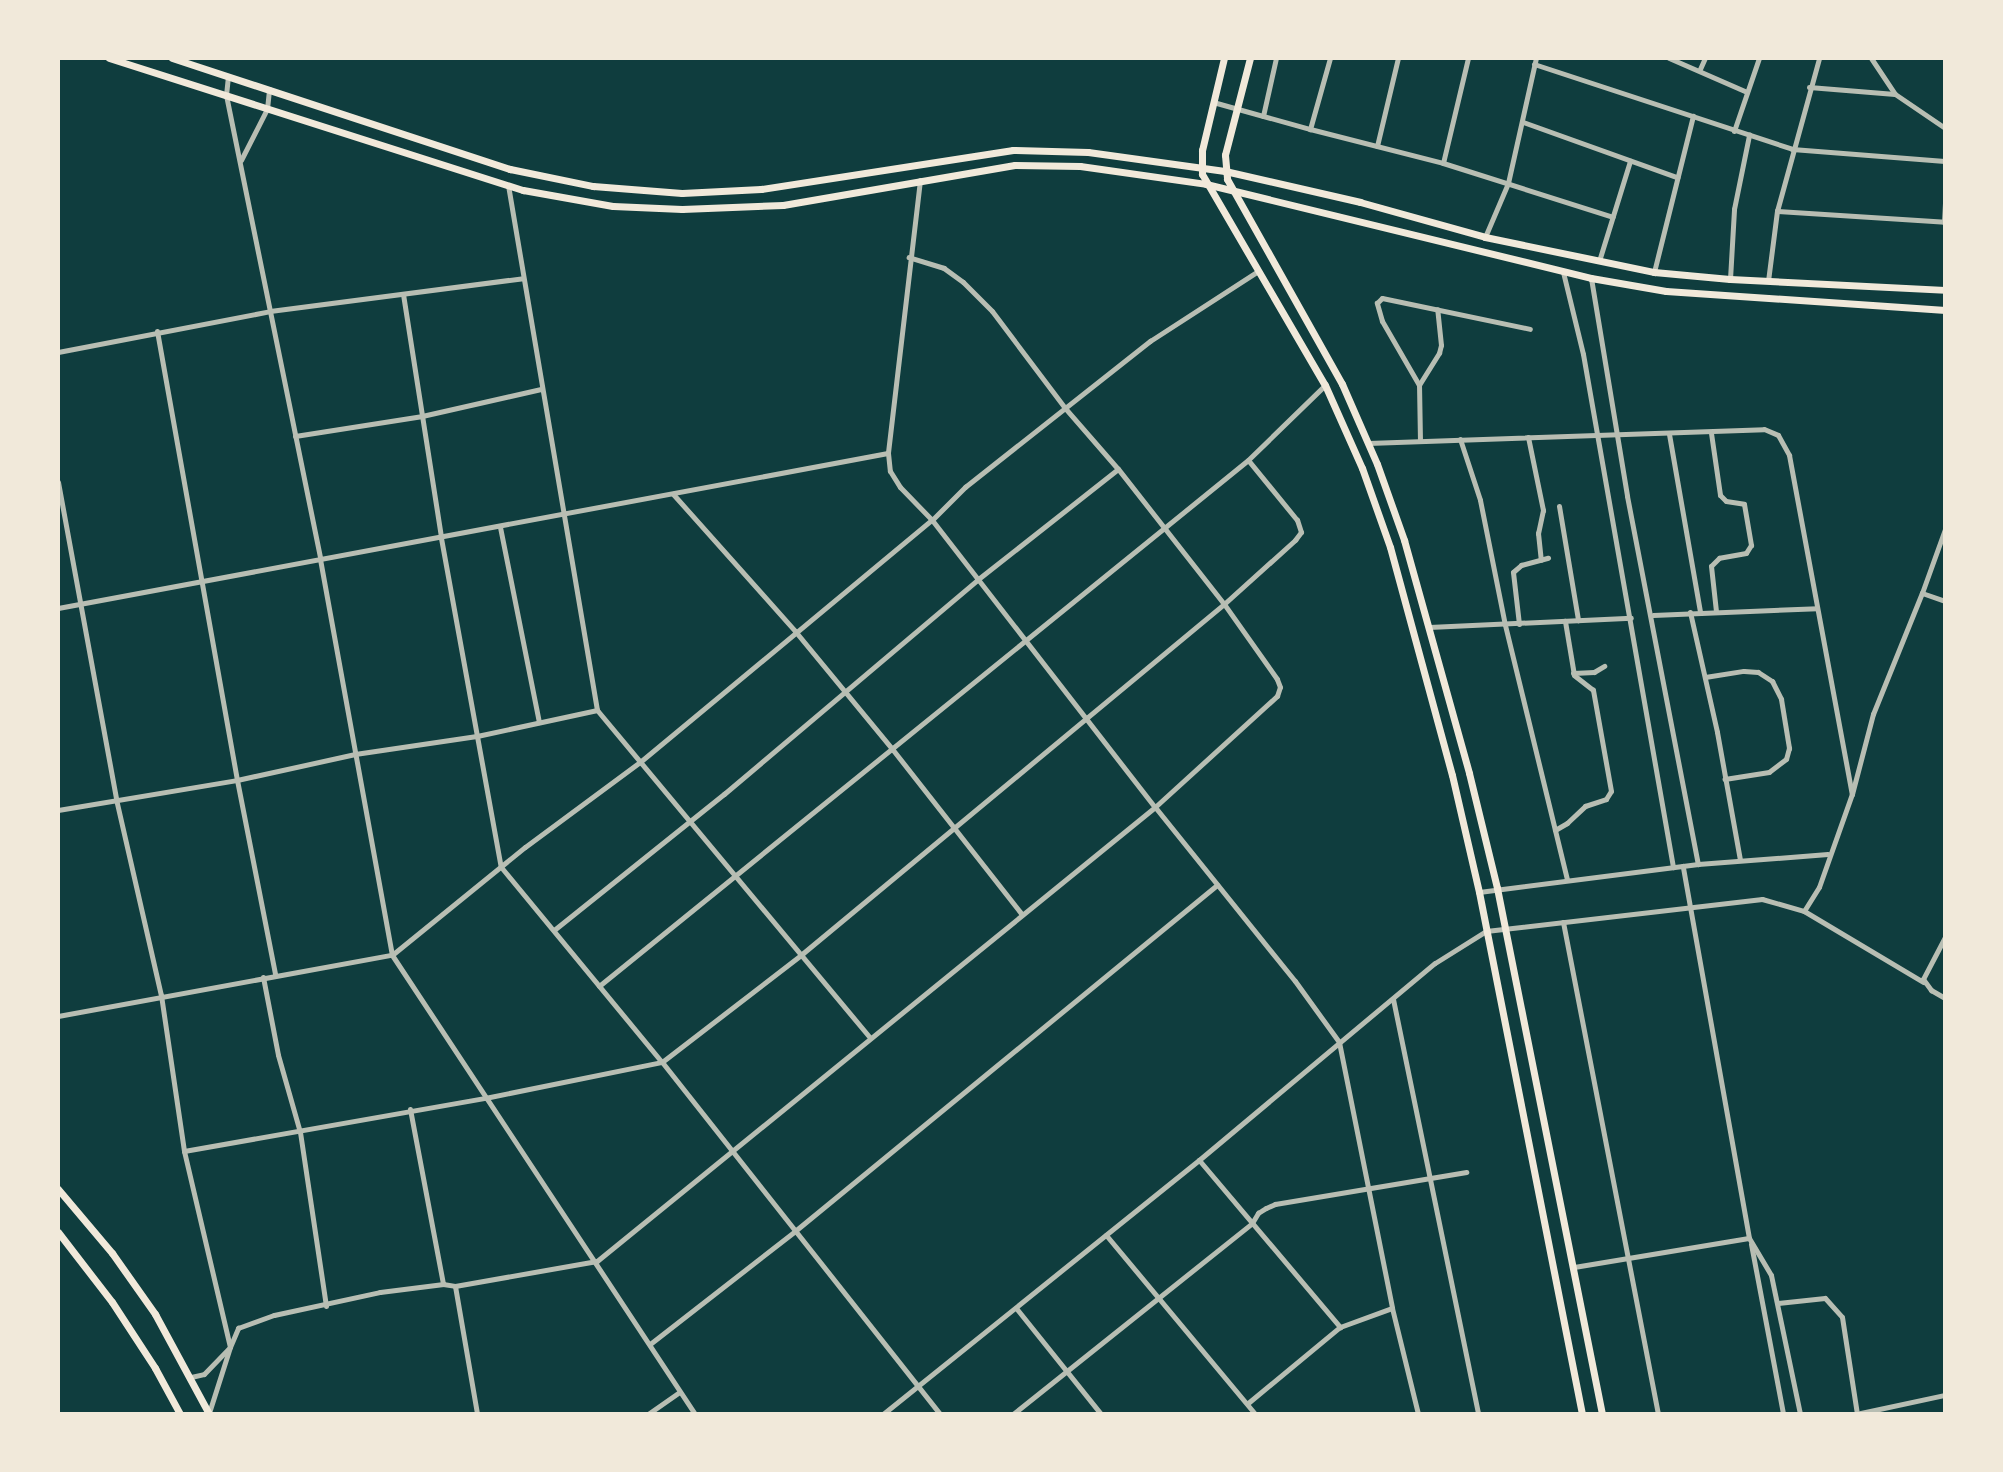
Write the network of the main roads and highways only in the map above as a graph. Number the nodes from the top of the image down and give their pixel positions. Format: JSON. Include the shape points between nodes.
{"nodes":[{"id":1,"x":109,"y":58,"type":"edge"},
{"id":2,"x":172,"y":58,"type":"edge"},
{"id":3,"x":1224,"y":58,"type":"edge"},
{"id":4,"x":1250,"y":58,"type":"edge"},
{"id":5,"x":1201,"y":166,"type":"junction"},
{"id":6,"x":1225,"y":171,"type":"junction"},
{"id":7,"x":1206,"y":184,"type":"junction"},
{"id":8,"x":1232,"y":190,"type":"junction"},
{"id":9,"x":1945,"y":290,"type":"edge"},
{"id":10,"x":1945,"y":310,"type":"edge"},
{"id":11,"x":58,"y":1189,"type":"edge"},
{"id":12,"x":58,"y":1233,"type":"edge"},
{"id":13,"x":180,"y":1414,"type":"edge"},
{"id":14,"x":209,"y":1414,"type":"edge"},
{"id":15,"x":1582,"y":1414,"type":"edge"},
{"id":16,"x":1602,"y":1414,"type":"edge"}],
"edges":[{"from":1,"to":7,"type":"main road","via":[[508,185],[613,206],[783,205],[1015,165],[1067,165]]},
{"from":2,"to":5,"type":"main road","via":[[510,169],[593,186],[682,193],[761,190],[1013,150],[1088,152]]},
{"from":3,"to":5,"type":"main road"},
{"from":4,"to":6,"type":"main road"},
{"from":5,"to":6,"type":"main road"},
{"from":5,"to":7,"type":"main road"},
{"from":6,"to":8,"type":"main road"},
{"from":6,"to":9,"type":"main road","via":[[1485,237],[1654,272]]},
{"from":7,"to":8,"type":"main road"},
{"from":7,"to":15,"type":"main road","via":[[1325,385],[1390,547],[1479,892]]},
{"from":8,"to":10,"type":"main road","via":[[1563,272],[1666,291]]},
{"from":8,"to":16,"type":"main road","via":[[1342,384],[1404,540],[1497,888]]},
{"from":11,"to":14,"type":"main road","via":[[155,1314]]},
{"from":12,"to":13,"type":"main road","via":[[112,1303]]}]}
